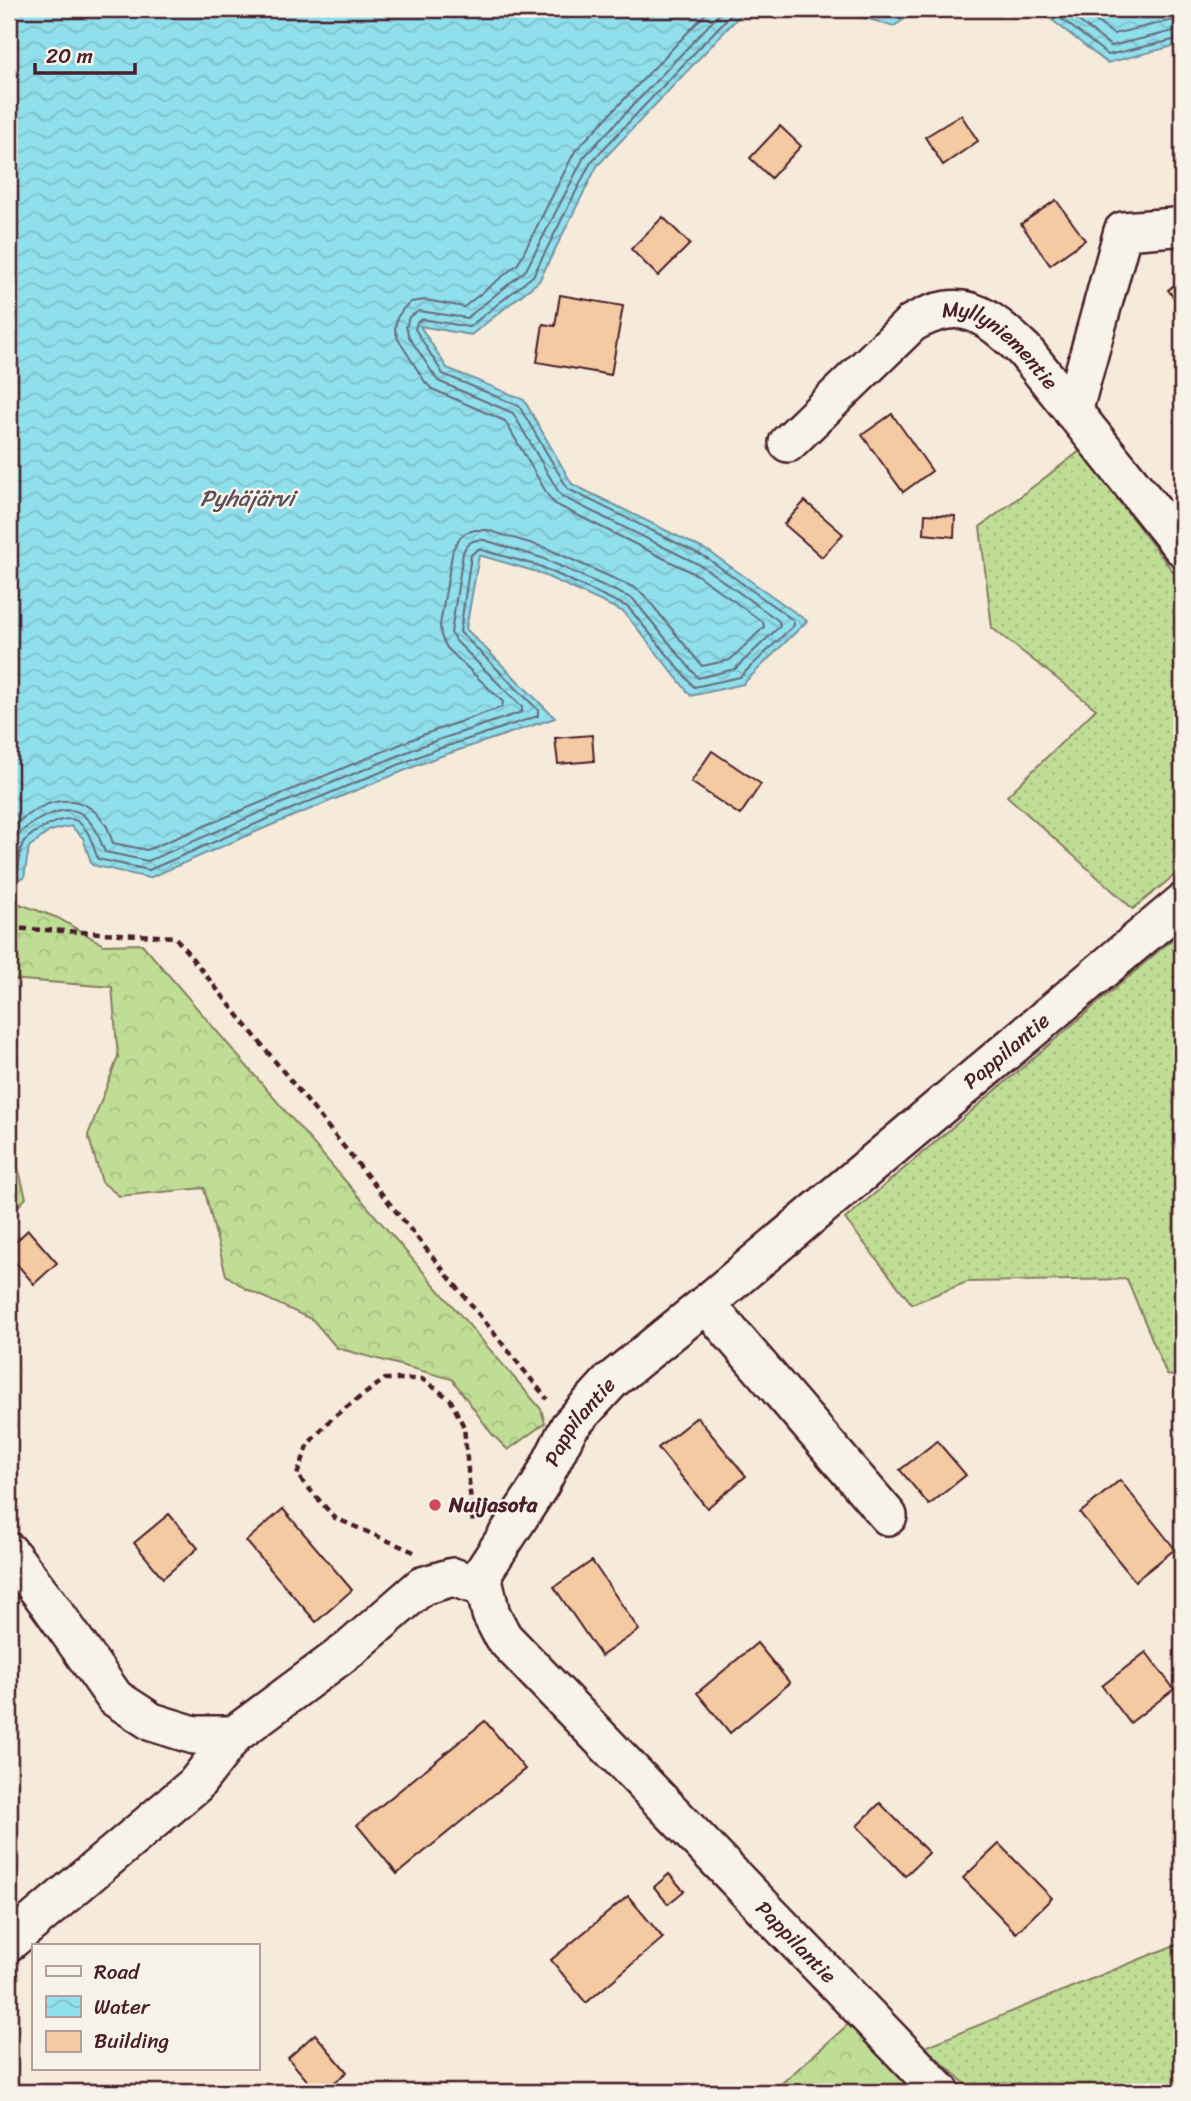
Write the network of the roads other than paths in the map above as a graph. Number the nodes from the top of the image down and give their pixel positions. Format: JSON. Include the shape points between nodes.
{"nodes":[{"id":1,"x":1175,"y":228,"type":"dead end"},
{"id":2,"x":1073,"y":412,"type":"junction"},
{"id":3,"x":788,"y":443,"type":"dead end"},
{"id":4,"x":1182,"y":547,"type":"edge"},
{"id":5,"x":1182,"y":904,"type":"edge"},
{"id":6,"x":706,"y":1304,"type":"junction"},
{"id":7,"x":888,"y":1516,"type":"dead end"},
{"id":8,"x":9,"y":1552,"type":"edge"},
{"id":9,"x":473,"y":1579,"type":"junction"},
{"id":10,"x":234,"y":1735,"type":"junction"},
{"id":11,"x":9,"y":1942,"type":"edge"},
{"id":12,"x":941,"y":2092,"type":"edge"}],
"edges":[{"from":1,"to":2,"type":"street","via":[[1123,231]]},
{"from":2,"to":3,"type":"street","name":"Myllyniementie","via":[[1024,350],[996,324],[973,312],[953,309],[930,313],[912,323]]},
{"from":2,"to":4,"type":"street","name":"Myllyniementie"},
{"from":5,"to":6,"type":"street","name":"Pappilantie"},
{"from":6,"to":7,"type":"street"},
{"from":6,"to":9,"type":"street","name":"Pappilantie","via":[[611,1381],[569,1427],[540,1485]]},
{"from":8,"to":10,"type":"street","via":[[115,1698],[163,1726],[194,1735]]},
{"from":9,"to":10,"type":"street","via":[[422,1586],[351,1648]]},
{"from":9,"to":12,"type":"street","name":"Pappilantie","via":[[503,1637]]},
{"from":10,"to":11,"type":"street","via":[[195,1785]]}]}
